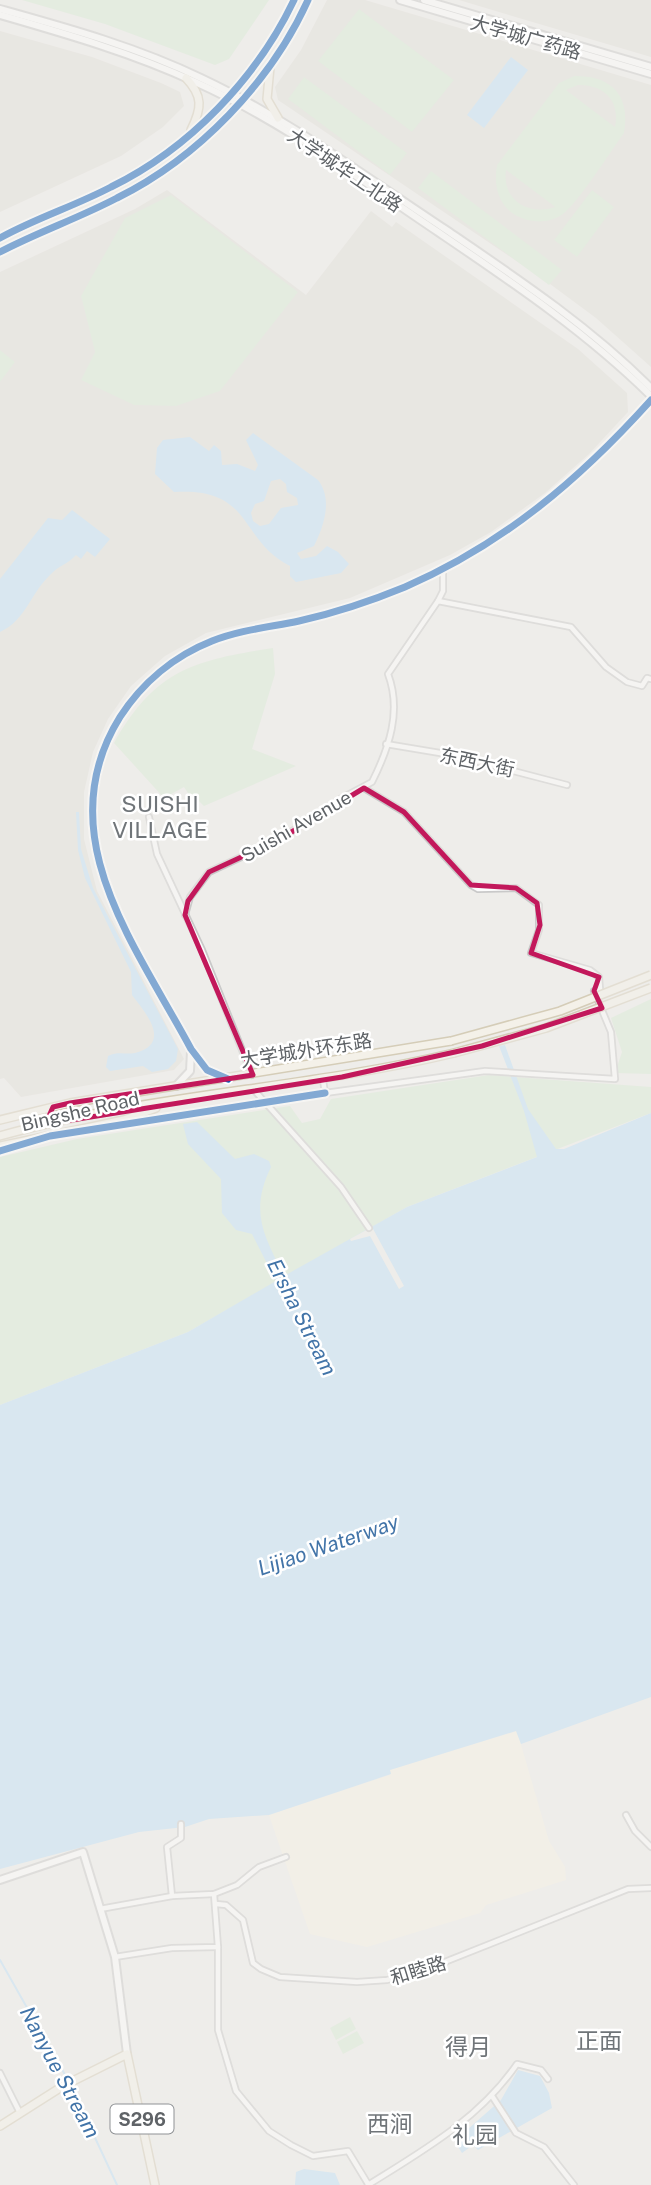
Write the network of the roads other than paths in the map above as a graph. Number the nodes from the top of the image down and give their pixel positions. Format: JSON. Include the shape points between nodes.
{"nodes":[{"id":1,"x":294,"y":0,"type":"edge"},
{"id":2,"x":308,"y":0,"type":"edge"},
{"id":3,"x":400,"y":0,"type":"edge"},
{"id":4,"x":424,"y":0,"type":"edge"},
{"id":5,"x":0,"y":9,"type":"edge"},
{"id":6,"x":0,"y":15,"type":"edge"},
{"id":7,"x":272,"y":61,"type":"junction"},
{"id":8,"x":651,"y":67,"type":"edge"},
{"id":9,"x":651,"y":74,"type":"edge"},
{"id":10,"x":186,"y":78,"type":"junction"},
{"id":11,"x":228,"y":95,"type":"junction"},
{"id":12,"x":240,"y":101,"type":"junction"},
{"id":13,"x":278,"y":118,"type":"junction"},
{"id":14,"x":186,"y":138,"type":"junction"},
{"id":15,"x":0,"y":238,"type":"edge"},
{"id":16,"x":0,"y":252,"type":"edge"},
{"id":17,"x":651,"y":388,"type":"edge"},
{"id":18,"x":651,"y":398,"type":"edge"},
{"id":19,"x":443,"y":572,"type":"dead end"},
{"id":20,"x":438,"y":601,"type":"junction"},
{"id":21,"x":651,"y":678,"type":"edge"},
{"id":22,"x":386,"y":744,"type":"junction"},
{"id":23,"x":567,"y":785,"type":"dead end"},
{"id":24,"x":364,"y":788,"type":"junction"},
{"id":25,"x":149,"y":817,"type":"dead end"},
{"id":26,"x":185,"y":915,"type":"junction"},
{"id":27,"x":651,"y":975,"type":"edge"},
{"id":28,"x":651,"y":988,"type":"edge"},
{"id":29,"x":191,"y":1049,"type":"junction"},
{"id":30,"x":252,"y":1075,"type":"junction"},
{"id":31,"x":228,"y":1079,"type":"junction"},
{"id":32,"x":323,"y":1080,"type":"junction"},
{"id":33,"x":174,"y":1087,"type":"junction"},
{"id":34,"x":254,"y":1090,"type":"junction"},
{"id":35,"x":166,"y":1104,"type":"junction"},
{"id":36,"x":55,"y":1107,"type":"junction"},
{"id":37,"x":0,"y":1119,"type":"edge"},
{"id":38,"x":59,"y":1122,"type":"junction"},
{"id":39,"x":0,"y":1136,"type":"edge"},
{"id":40,"x":0,"y":1146,"type":"edge"},
{"id":41,"x":369,"y":1228,"type":"dead end"},
{"id":42,"x":626,"y":1815,"type":"dead end"},
{"id":43,"x":181,"y":1824,"type":"dead end"},
{"id":44,"x":651,"y":1847,"type":"edge"},
{"id":45,"x":286,"y":1857,"type":"dead end"},
{"id":46,"x":0,"y":1880,"type":"edge"},
{"id":47,"x":651,"y":1888,"type":"edge"},
{"id":48,"x":214,"y":1894,"type":"junction"},
{"id":49,"x":172,"y":1896,"type":"junction"},
{"id":50,"x":216,"y":1904,"type":"junction"},
{"id":51,"x":100,"y":1909,"type":"junction"},
{"id":52,"x":218,"y":1947,"type":"junction"},
{"id":53,"x":115,"y":1958,"type":"junction"},
{"id":54,"x":127,"y":2054,"type":"junction"},
{"id":55,"x":0,"y":2073,"type":"edge"},
{"id":56,"x":548,"y":2079,"type":"dead end"},
{"id":57,"x":492,"y":2096,"type":"junction"},
{"id":58,"x":20,"y":2113,"type":"junction"},
{"id":59,"x":1,"y":2124,"type":"edge"},
{"id":60,"x":155,"y":2185,"type":"edge"},
{"id":61,"x":368,"y":2185,"type":"edge"},
{"id":62,"x":574,"y":2185,"type":"edge"}],
"edges":[{"from":1,"to":11,"type":"main road","via":[[271,41]]},
{"from":2,"to":7,"type":"main road"},
{"from":3,"to":9,"type":"street","name":"大学城广药路"},
{"from":4,"to":8,"type":"street","name":"大学城广药路"},
{"from":5,"to":11,"type":"street","name":"大学城华工北路","via":[[136,51]]},
{"from":6,"to":10,"type":"street","name":"大学城华工北路","via":[[104,46]]},
{"from":7,"to":12,"type":"main road"},
{"from":7,"to":13,"type":"main road","via":[[266,92]]},
{"from":10,"to":11,"type":"street","name":"大学城华工北路"},
{"from":10,"to":14,"type":"main road","via":[[201,103]]},
{"from":11,"to":12,"type":"street","name":"大学城华工北路"},
{"from":11,"to":14,"type":"main road"},
{"from":12,"to":13,"type":"street","name":"大学城华工北路"},
{"from":12,"to":16,"type":"main road","via":[[193,148],[147,182]]},
{"from":12,"to":18,"type":"street","name":"大学城华工北路","via":[[548,307]]},
{"from":13,"to":17,"type":"street","name":"大学城华工北路","via":[[551,302]]},
{"from":14,"to":15,"type":"main road","via":[[123,181]]},
{"from":18,"to":29,"type":"street","via":[[570,483],[484,546],[375,598],[207,643],[158,673],[124,711],[97,771],[92,811],[95,852],[113,903]]},
{"from":19,"to":20,"type":"street"},
{"from":20,"to":21,"type":"street","via":[[571,627],[606,667],[627,682],[642,685]]},
{"from":20,"to":22,"type":"street","via":[[388,674],[396,709]]},
{"from":22,"to":23,"type":"street","name":"东西大街","via":[[465,758]]},
{"from":22,"to":24,"type":"street","via":[[373,780]]},
{"from":24,"to":26,"type":"street","name":"Suishi Avenue","via":[[280,839],[209,872],[193,892]]},
{"from":24,"to":32,"type":"street","name":"Suishi Avenue","via":[[402,810],[478,889],[516,888],[539,905],[539,930],[531,953],[597,974],[600,989],[594,991],[611,1032],[615,1079],[479,1071],[325,1093]]},
{"from":25,"to":26,"type":"street","via":[[157,855]]},
{"from":26,"to":30,"type":"street"},
{"from":27,"to":30,"type":"main road","name":"大学城外环东路","bridge":true,"via":[[560,1011],[451,1041]]},
{"from":28,"to":32,"type":"main road","name":"大学城外环东路","bridge":true,"via":[[568,1020],[454,1054]]},
{"from":29,"to":31,"type":"street","via":[[207,1070]]},
{"from":29,"to":33,"type":"street","via":[[190,1071]]},
{"from":30,"to":31,"type":"main road","name":"大学城外环东路"},
{"from":31,"to":33,"type":"main road","name":"大学城外环东路"},
{"from":32,"to":34,"type":"main road","name":"大学城外环东路"},
{"from":33,"to":36,"type":"main road","name":"大学城外环东路"},
{"from":34,"to":35,"type":"main road","name":"大学城外环东路"},
{"from":34,"to":41,"type":"street","via":[[341,1187]]},
{"from":35,"to":38,"type":"main road","name":"大学城外环东路"},
{"from":35,"to":40,"type":"main road","name":"Bingshe Road","via":[[124,1120]]},
{"from":36,"to":37,"type":"main road","name":"大学城外环东路"},
{"from":36,"to":38,"type":"main road","via":[[49,1116]]},
{"from":38,"to":39,"type":"main road","name":"大学城外环东路"},
{"from":42,"to":44,"type":"street"},
{"from":43,"to":49,"type":"street","via":[[181,1838],[167,1847]]},
{"from":45,"to":48,"type":"street"},
{"from":46,"to":51,"type":"street","via":[[83,1852]]},
{"from":47,"to":50,"type":"street","name":"和睦路","via":[[628,1889],[427,1969],[387,1980],[357,1982],[280,1977],[261,1969],[253,1963],[243,1920],[226,1905]]},
{"from":48,"to":49,"type":"street"},
{"from":48,"to":50,"type":"street"},
{"from":49,"to":51,"type":"street"},
{"from":50,"to":52,"type":"street"},
{"from":51,"to":53,"type":"street"},
{"from":52,"to":53,"type":"street","via":[[172,1948]]},
{"from":52,"to":61,"type":"street","via":[[218,2030],[236,2091],[270,2131],[291,2145],[313,2156],[348,2151]]},
{"from":53,"to":54,"type":"street"},
{"from":54,"to":58,"type":"main road"},
{"from":54,"to":60,"type":"main road","number":"S296"},
{"from":55,"to":58,"type":"street"},
{"from":56,"to":57,"type":"street","via":[[541,2070],[517,2064]]},
{"from":57,"to":61,"type":"street","via":[[462,2125]]},
{"from":57,"to":62,"type":"street","via":[[516,2133],[544,2147]]},
{"from":58,"to":59,"type":"main road"}]}
